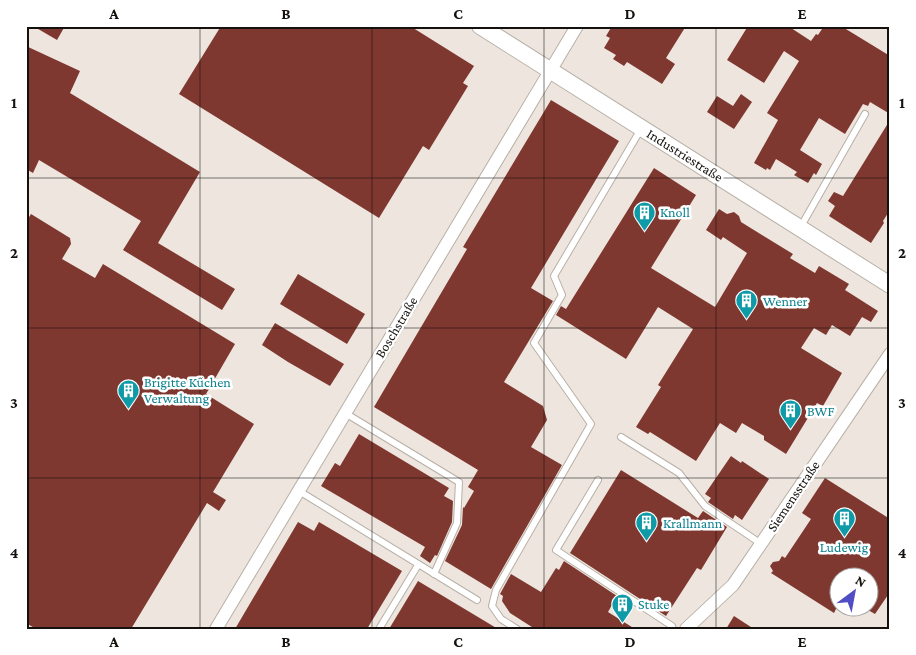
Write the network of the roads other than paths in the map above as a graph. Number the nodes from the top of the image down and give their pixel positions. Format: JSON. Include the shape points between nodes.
{"nodes":[{"id":1,"x":480,"y":26,"type":"edge"},
{"id":2,"x":576,"y":26,"type":"edge"},
{"id":3,"x":550,"y":70,"type":"junction"},
{"id":4,"x":866,"y":114,"type":"dead end"},
{"id":5,"x":642,"y":128,"type":"junction"},
{"id":6,"x":800,"y":228,"type":"junction"},
{"id":7,"x":890,"y":285,"type":"edge"},
{"id":8,"x":890,"y":354,"type":"edge"},
{"id":9,"x":345,"y":413,"type":"junction"},
{"id":10,"x":621,"y":437,"type":"dead end"},
{"id":11,"x":598,"y":480,"type":"dead end"},
{"id":12,"x":299,"y":491,"type":"junction"},
{"id":13,"x":760,"y":543,"type":"junction"},
{"id":14,"x":418,"y":564,"type":"junction"},
{"id":15,"x":434,"y":574,"type":"junction"},
{"id":16,"x":477,"y":600,"type":"dead end"},
{"id":17,"x":216,"y":629,"type":"edge"},
{"id":18,"x":379,"y":629,"type":"edge"},
{"id":19,"x":517,"y":629,"type":"edge"},
{"id":20,"x":673,"y":629,"type":"edge"},
{"id":21,"x":686,"y":629,"type":"edge"}],
"edges":[{"from":1,"to":3,"type":"street","name":"Industriestraße"},
{"from":2,"to":3,"type":"street","name":"Boschstraße"},
{"from":3,"to":5,"type":"street","name":"Industriestraße"},
{"from":3,"to":9,"type":"street","name":"Boschstraße"},
{"from":4,"to":6,"type":"lane"},
{"from":5,"to":6,"type":"street","name":"Industriestraße"},
{"from":5,"to":19,"type":"lane","via":[[554,276],[562,295],[534,343],[591,424],[496,590],[492,606],[501,619]]},
{"from":6,"to":7,"type":"street","name":"Industriestraße"},
{"from":8,"to":13,"type":"street","name":"Siemensstraße"},
{"from":9,"to":12,"type":"street","name":"Boschstraße"},
{"from":9,"to":15,"type":"lane","via":[[459,482],[457,523]]},
{"from":10,"to":13,"type":"lane","via":[[679,473],[704,506]]},
{"from":11,"to":20,"type":"lane","via":[[556,550]]},
{"from":12,"to":14,"type":"lane"},
{"from":12,"to":17,"type":"street","name":"Boschstraße"},
{"from":13,"to":21,"type":"street","name":"Siemensstraße","via":[[733,585]]},
{"from":14,"to":15,"type":"lane"},
{"from":14,"to":18,"type":"lane"},
{"from":15,"to":16,"type":"lane"}]}
